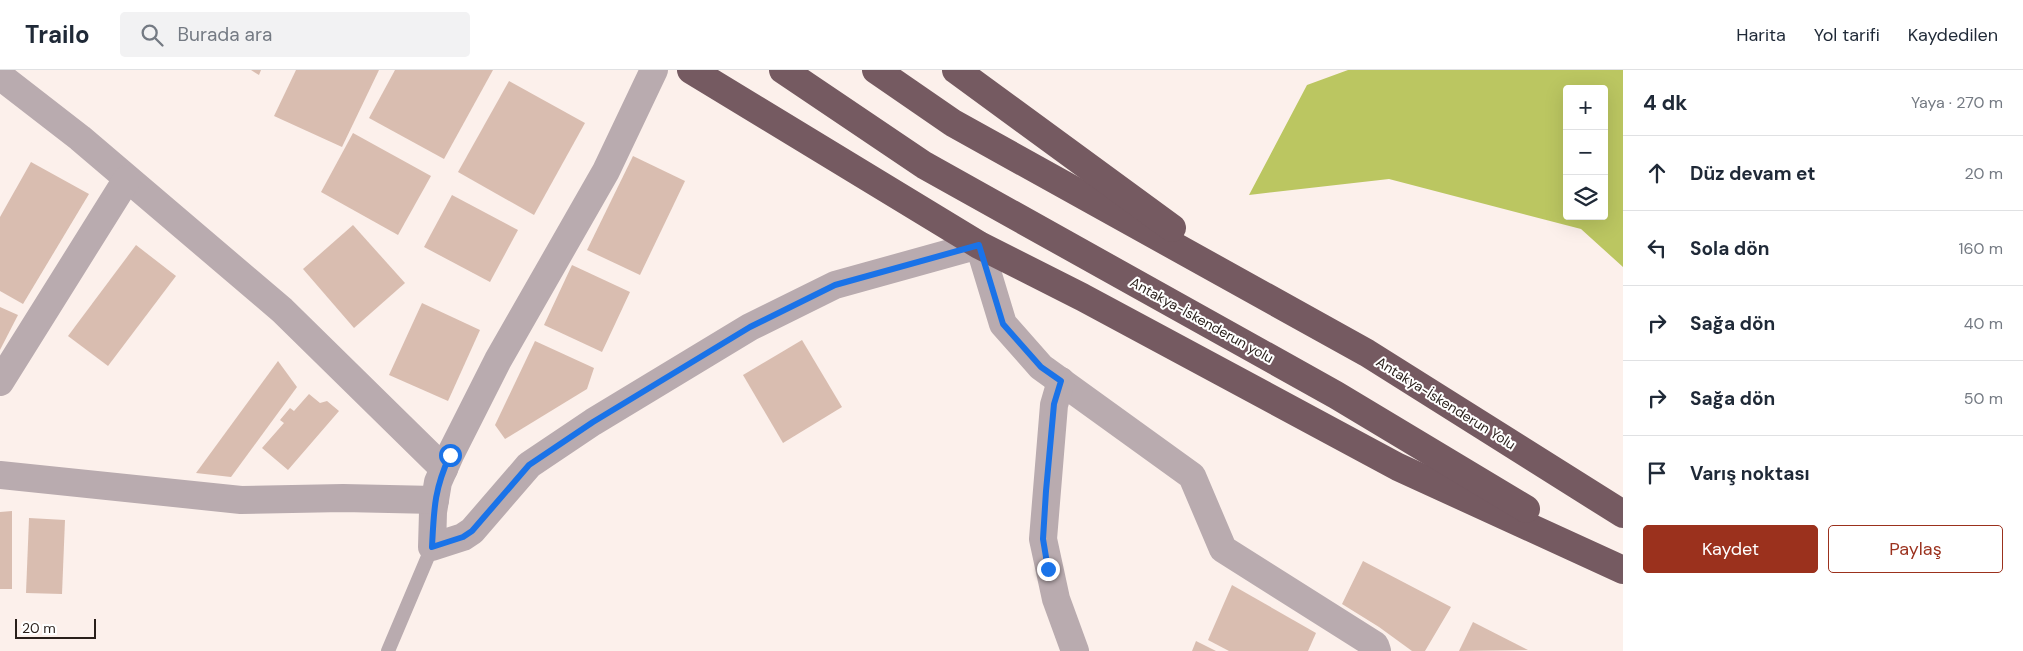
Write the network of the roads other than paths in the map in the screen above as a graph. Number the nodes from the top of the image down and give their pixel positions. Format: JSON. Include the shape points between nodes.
{"nodes":[{"id":1,"x":654,"y":70,"type":"edge"},
{"id":2,"x":691,"y":70,"type":"edge"},
{"id":3,"x":782,"y":70,"type":"edge"},
{"id":4,"x":876,"y":70,"type":"edge"},
{"id":5,"x":956,"y":70,"type":"edge"},
{"id":6,"x":0,"y":76,"type":"edge"},
{"id":7,"x":128,"y":179,"type":"junction"},
{"id":8,"x":979,"y":245,"type":"junction"},
{"id":9,"x":1266,"y":297,"type":"junction"},
{"id":10,"x":1061,"y":381,"type":"junction"},
{"id":11,"x":0,"y":382,"type":"edge"},
{"id":12,"x":444,"y":469,"type":"junction"},
{"id":13,"x":0,"y":475,"type":"edge"},
{"id":14,"x":435,"y":500,"type":"junction"},
{"id":15,"x":1623,"y":514,"type":"edge"},
{"id":16,"x":432,"y":547,"type":"junction"},
{"id":17,"x":1623,"y":569,"type":"edge"},
{"id":18,"x":388,"y":651,"type":"edge"},
{"id":19,"x":1075,"y":651,"type":"edge"},
{"id":20,"x":1378,"y":651,"type":"edge"}],
"edges":[{"from":1,"to":12,"type":"street","via":[[606,171],[498,360]]},
{"from":2,"to":8,"type":"highway"},
{"from":3,"to":17,"type":"highway","name":"Antakya-İskenderun yolu","via":[[924,165],[1336,395]]},
{"from":4,"to":9,"type":"highway","via":[[953,123]]},
{"from":5,"to":9,"type":"highway"},
{"from":6,"to":7,"type":"street"},
{"from":7,"to":11,"type":"street"},
{"from":7,"to":12,"type":"street","via":[[282,310]]},
{"from":8,"to":10,"type":"street","via":[[1003,324],[1041,367]]},
{"from":8,"to":16,"type":"street","via":[[835,285],[750,327],[593,422],[529,465],[472,531]]},
{"from":8,"to":17,"type":"highway","via":[[1398,467]]},
{"from":9,"to":15,"type":"highway","name":"Antakya-İskenderun Yolu","via":[[1367,353]]},
{"from":10,"to":19,"type":"street","via":[[1054,404],[1043,539],[1056,599]]},
{"from":10,"to":20,"type":"street","via":[[1192,476],[1224,549],[1375,645]]},
{"from":12,"to":14,"type":"street"},
{"from":13,"to":14,"type":"street","via":[[241,500]]},
{"from":14,"to":16,"type":"street"},
{"from":16,"to":18,"type":"lane"}]}
